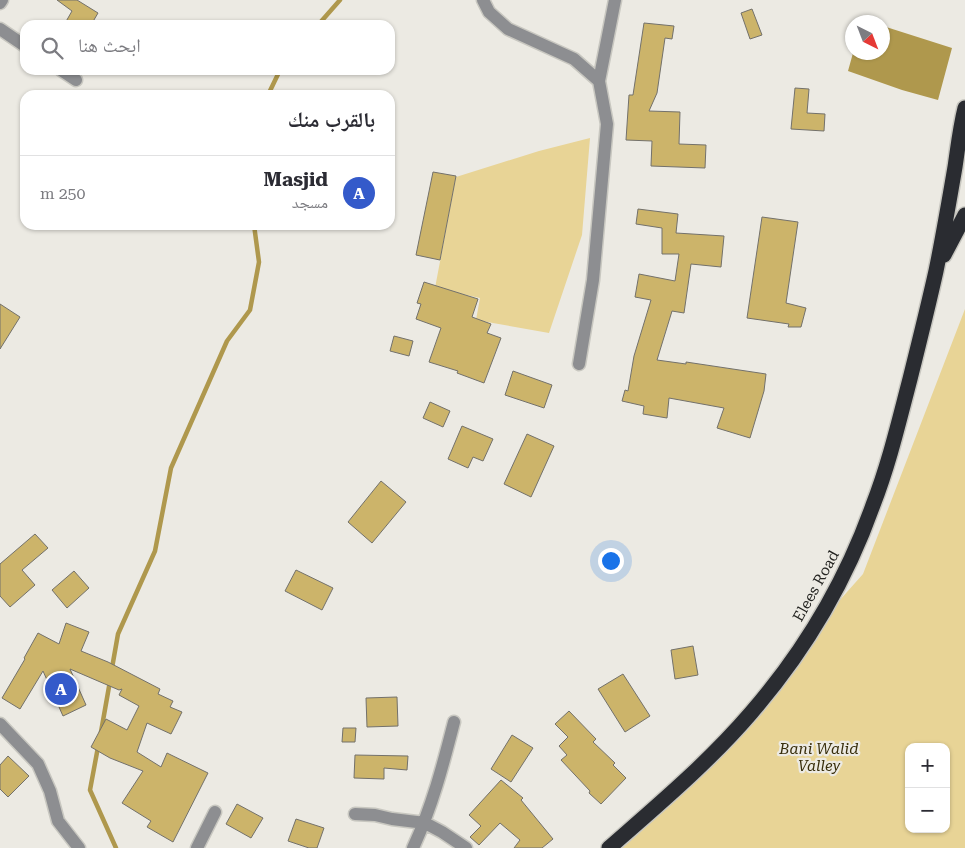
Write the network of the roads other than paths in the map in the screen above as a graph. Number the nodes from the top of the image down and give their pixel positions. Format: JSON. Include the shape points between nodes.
{"nodes":[{"id":1,"x":2,"y":0,"type":"edge"},
{"id":2,"x":484,"y":0,"type":"edge"},
{"id":3,"x":614,"y":0,"type":"edge"},
{"id":4,"x":0,"y":3,"type":"edge"},
{"id":5,"x":0,"y":28,"type":"edge"},
{"id":6,"x":20,"y":42,"type":"edge"},
{"id":7,"x":68,"y":75,"type":"edge"},
{"id":8,"x":76,"y":80,"type":"dead end"},
{"id":9,"x":599,"y":81,"type":"junction"},
{"id":10,"x":965,"y":108,"type":"edge"},
{"id":11,"x":965,"y":149,"type":"edge"},
{"id":12,"x":955,"y":165,"type":"junction"},
{"id":13,"x":965,"y":215,"type":"edge"},
{"id":14,"x":936,"y":272,"type":"junction"},
{"id":15,"x":579,"y":364,"type":"dead end"},
{"id":16,"x":454,"y":722,"type":"dead end"},
{"id":17,"x":0,"y":724,"type":"edge"},
{"id":18,"x":216,"y":812,"type":"dead end"},
{"id":19,"x":355,"y":814,"type":"dead end"},
{"id":20,"x":425,"y":823,"type":"junction"},
{"id":21,"x":79,"y":848,"type":"edge"},
{"id":22,"x":197,"y":848,"type":"edge"},
{"id":23,"x":413,"y":848,"type":"edge"},
{"id":24,"x":466,"y":848,"type":"edge"},
{"id":25,"x":609,"y":848,"type":"edge"}],
"edges":[{"from":1,"to":4,"type":"street"},
{"from":2,"to":9,"type":"street","via":[[489,12],[508,29],[574,59]]},
{"from":3,"to":9,"type":"street"},
{"from":5,"to":6,"type":"street"},
{"from":7,"to":8,"type":"street"},
{"from":9,"to":15,"type":"street","via":[[607,124],[593,280]]},
{"from":10,"to":12,"type":"highway"},
{"from":11,"to":12,"type":"highway"},
{"from":12,"to":14,"type":"highway"},
{"from":13,"to":14,"type":"highway"},
{"from":14,"to":25,"type":"highway","name":"Elees Road","via":[[888,461],[855,550],[833,594],[782,675],[752,712],[670,796]]},
{"from":16,"to":20,"type":"street"},
{"from":17,"to":21,"type":"street","via":[[38,764],[58,821]]},
{"from":18,"to":22,"type":"street"},
{"from":19,"to":20,"type":"street"},
{"from":20,"to":23,"type":"street"},
{"from":20,"to":24,"type":"street"}]}
